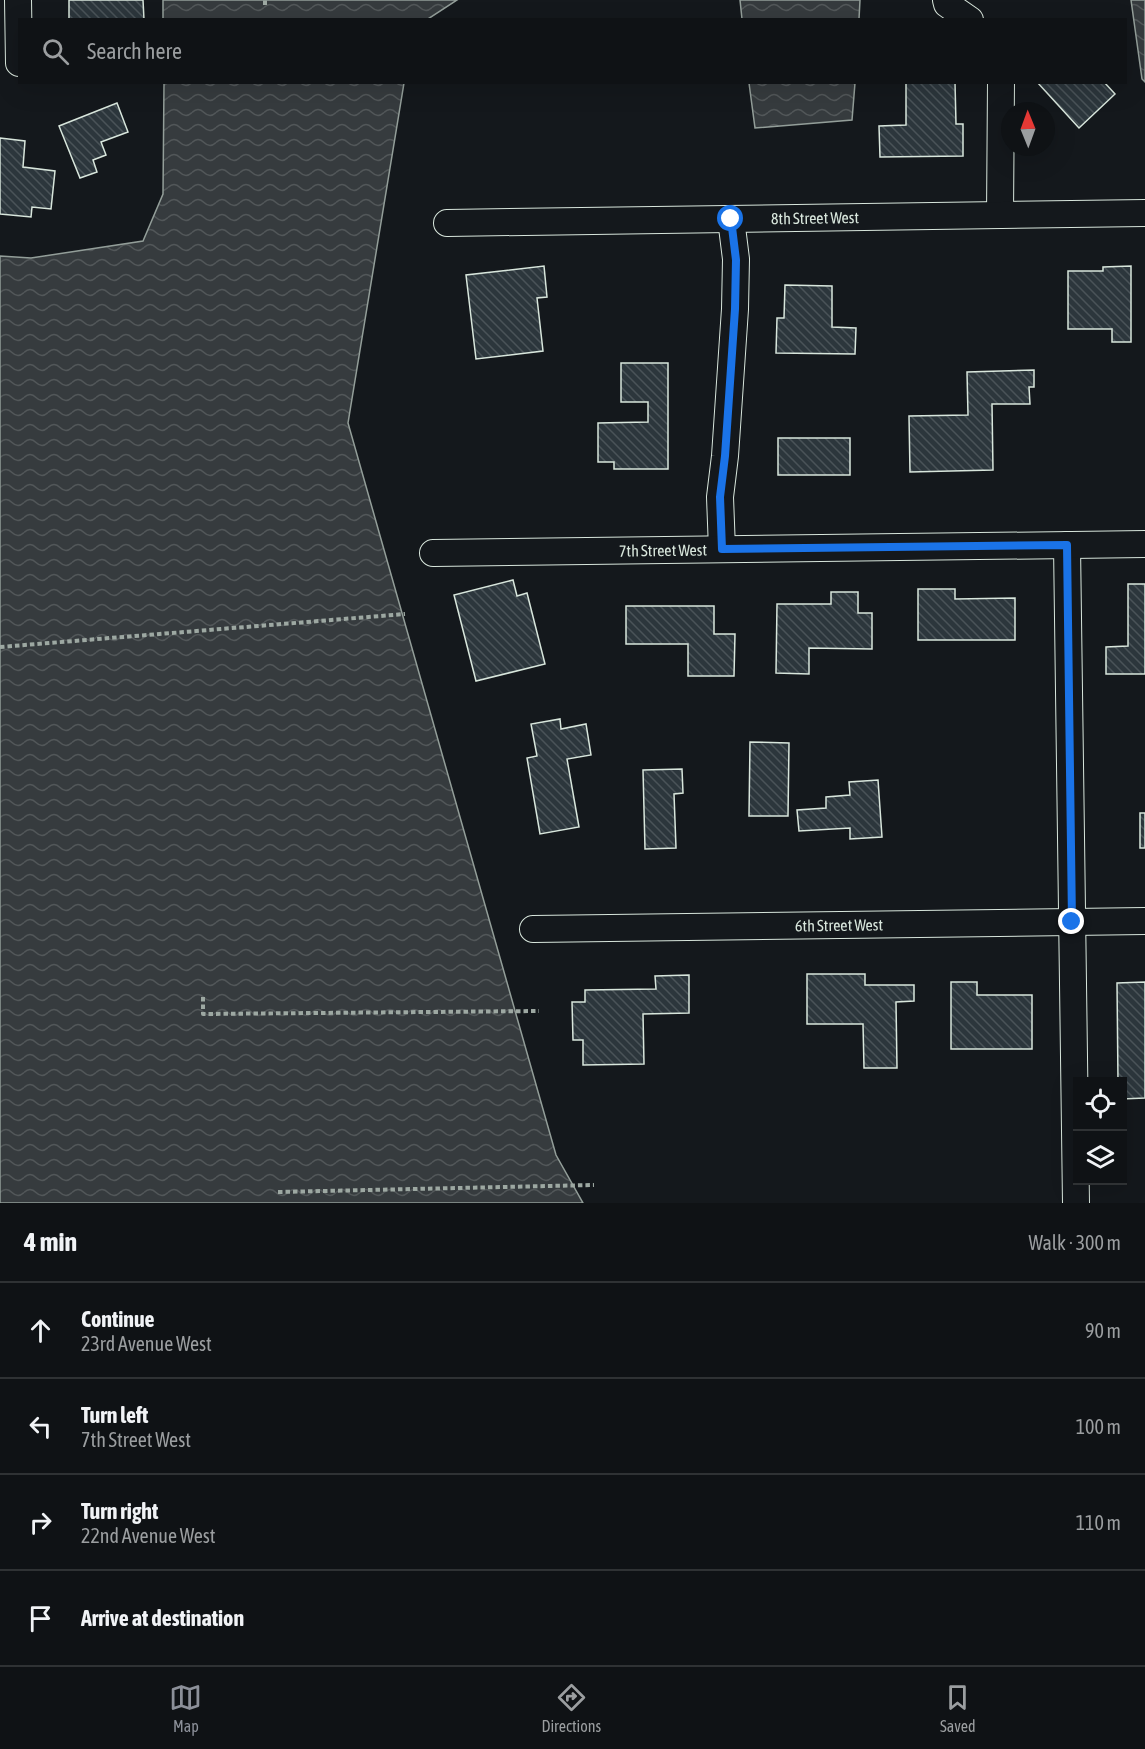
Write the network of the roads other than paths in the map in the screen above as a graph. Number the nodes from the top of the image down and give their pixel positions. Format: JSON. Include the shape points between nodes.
{"nodes":[{"id":1,"x":18,"y":0,"type":"edge"},
{"id":2,"x":946,"y":0,"type":"edge"},
{"id":3,"x":18,"y":18,"type":"edge"},
{"id":4,"x":967,"y":18,"type":"edge"},
{"id":5,"x":1001,"y":84,"type":"edge"},
{"id":6,"x":1145,"y":213,"type":"edge"},
{"id":7,"x":1000,"y":215,"type":"junction"},
{"id":8,"x":731,"y":219,"type":"junction"},
{"id":9,"x":447,"y":223,"type":"dead end"},
{"id":10,"x":1145,"y":544,"type":"edge"},
{"id":11,"x":1067,"y":545,"type":"junction"},
{"id":12,"x":722,"y":549,"type":"junction"},
{"id":13,"x":433,"y":553,"type":"dead end"},
{"id":14,"x":1145,"y":921,"type":"edge"},
{"id":15,"x":1072,"y":922,"type":"junction"},
{"id":16,"x":533,"y":929,"type":"dead end"},
{"id":17,"x":1076,"y":1203,"type":"edge"}],
"edges":[{"from":1,"to":3,"type":"street"},
{"from":2,"to":4,"type":"street"},
{"from":5,"to":7,"type":"street"},
{"from":6,"to":7,"type":"street","name":"8th Street West"},
{"from":7,"to":8,"type":"street","name":"8th Street West"},
{"from":8,"to":9,"type":"street","name":"8th Street West"},
{"from":8,"to":12,"type":"street","via":[[736,260],[735,309],[720,497]]},
{"from":10,"to":11,"type":"street","name":"7th Street West"},
{"from":11,"to":12,"type":"street","name":"7th Street West"},
{"from":11,"to":15,"type":"street"},
{"from":12,"to":13,"type":"street","name":"7th Street West"},
{"from":14,"to":15,"type":"street","name":"6th Street West"},
{"from":15,"to":16,"type":"street","name":"6th Street West"},
{"from":15,"to":17,"type":"street"}]}
